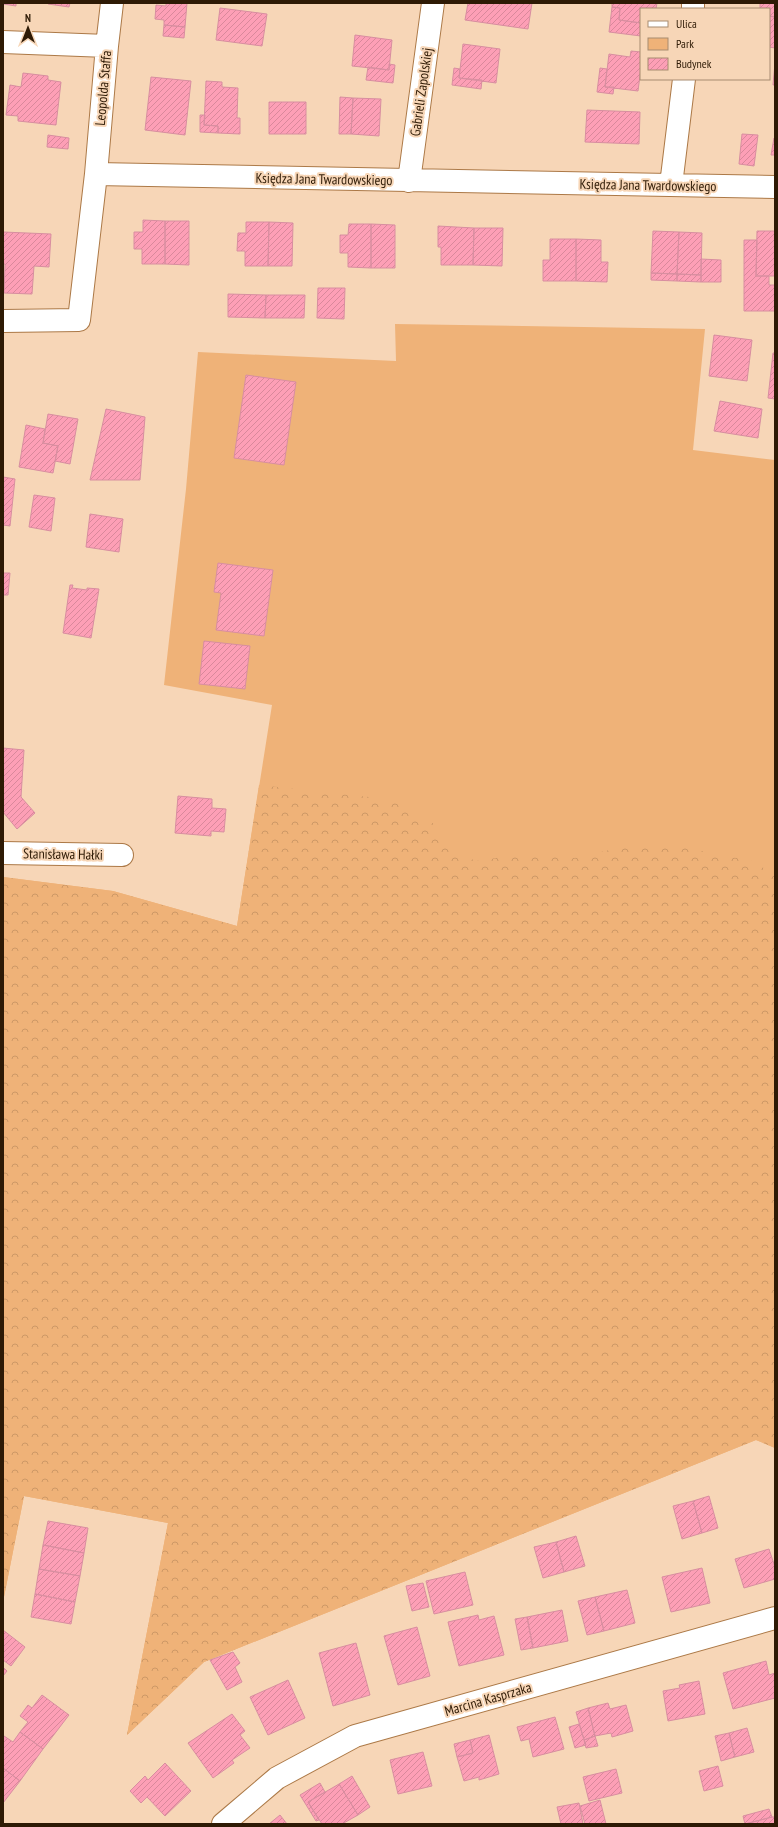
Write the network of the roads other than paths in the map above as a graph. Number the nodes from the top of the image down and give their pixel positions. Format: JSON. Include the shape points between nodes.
{"nodes":[{"id":1,"x":112,"y":3,"type":"edge"},
{"id":2,"x":433,"y":3,"type":"edge"},
{"id":3,"x":3,"y":42,"type":"edge"},
{"id":4,"x":107,"y":46,"type":"junction"},
{"id":5,"x":684,"y":80,"type":"edge"},
{"id":6,"x":96,"y":174,"type":"junction"},
{"id":7,"x":409,"y":181,"type":"junction"},
{"id":8,"x":670,"y":186,"type":"junction"},
{"id":9,"x":775,"y":187,"type":"edge"},
{"id":10,"x":3,"y":321,"type":"edge"},
{"id":11,"x":3,"y":853,"type":"edge"},
{"id":12,"x":122,"y":855,"type":"dead end"},
{"id":13,"x":775,"y":1618,"type":"edge"},
{"id":14,"x":223,"y":1824,"type":"edge"}],
"edges":[{"from":1,"to":4,"type":"street","name":"Leopolda Staffa"},
{"from":2,"to":7,"type":"street","name":"Gabrieli Zapolskiej"},
{"from":3,"to":4,"type":"street"},
{"from":4,"to":6,"type":"street","name":"Leopolda Staffa"},
{"from":5,"to":8,"type":"street"},
{"from":6,"to":7,"type":"street","name":"Księdza Jana Twardowskiego"},
{"from":6,"to":10,"type":"street","via":[[79,320]]},
{"from":7,"to":8,"type":"street","name":"Księdza Jana Twardowskiego"},
{"from":8,"to":9,"type":"street","name":"Księdza Jana Twardowskiego"},
{"from":11,"to":12,"type":"street","name":"Stanisława Hałki"},
{"from":13,"to":14,"type":"street","name":"Marcina Kasprzaka","via":[[355,1736],[277,1778]]}]}
